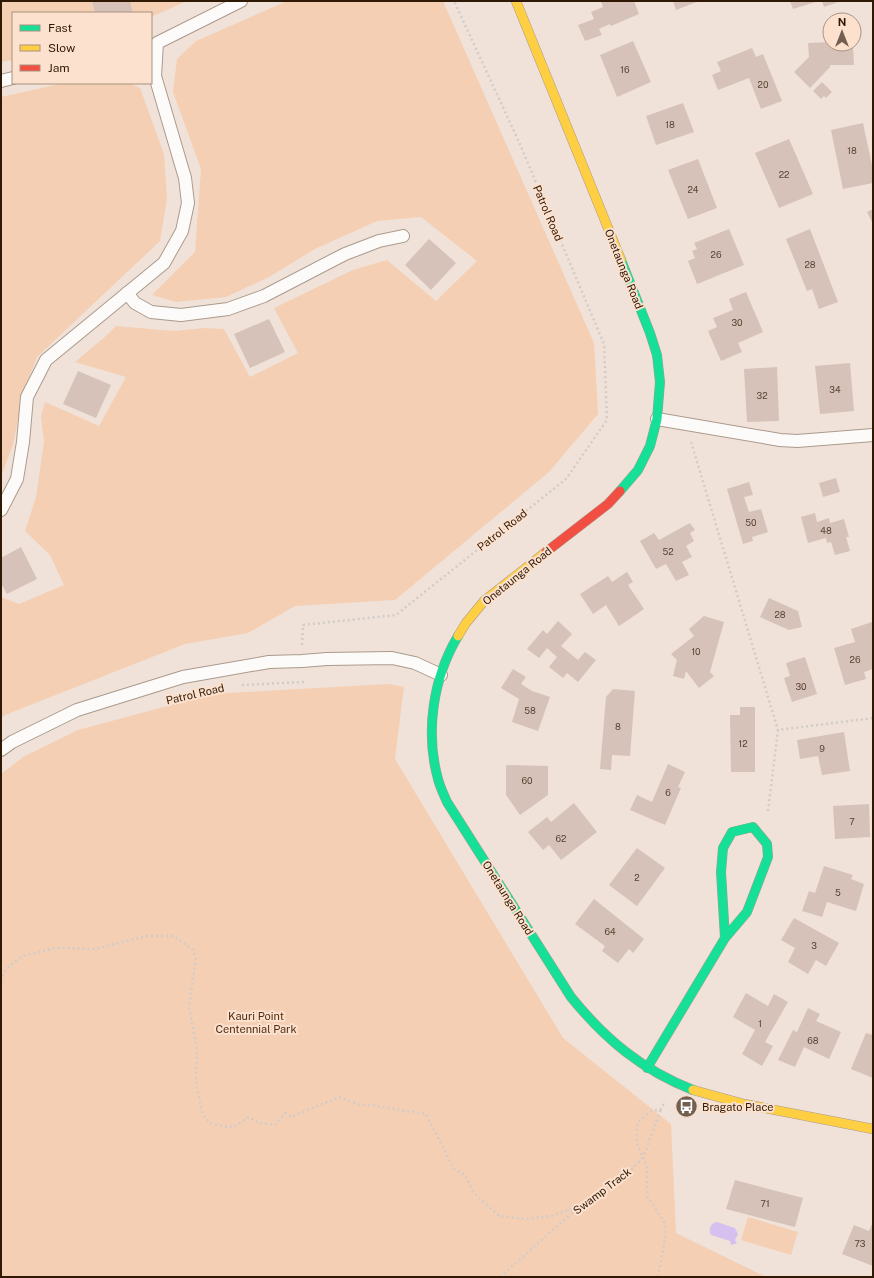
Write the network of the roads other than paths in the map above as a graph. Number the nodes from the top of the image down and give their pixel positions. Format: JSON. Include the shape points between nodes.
{"nodes":[{"id":1,"x":241,"y":1,"type":"edge"},
{"id":2,"x":516,"y":1,"type":"edge"},
{"id":3,"x":154,"y":44,"type":"edge"},
{"id":4,"x":12,"y":78,"type":"edge"},
{"id":5,"x":1,"y":81,"type":"edge"},
{"id":6,"x":403,"y":236,"type":"dead end"},
{"id":7,"x":127,"y":293,"type":"junction"},
{"id":8,"x":657,"y":419,"type":"junction"},
{"id":9,"x":873,"y":435,"type":"edge"},
{"id":10,"x":1,"y":510,"type":"edge"},
{"id":11,"x":441,"y":675,"type":"junction"},
{"id":12,"x":1,"y":750,"type":"edge"},
{"id":13,"x":725,"y":938,"type":"junction"},
{"id":14,"x":647,"y":1068,"type":"junction"},
{"id":15,"x":873,"y":1130,"type":"edge"}],
"edges":[{"from":1,"to":3,"type":"lane"},
{"from":2,"to":8,"type":"street","name":"Onetaunga Road","via":[[650,333],[657,355],[660,382]]},
{"from":3,"to":7,"type":"lane","via":[[155,76],[185,178],[188,203],[182,231],[164,263]]},
{"from":4,"to":5,"type":"lane"},
{"from":6,"to":7,"type":"lane","via":[[380,241],[345,254],[264,296],[228,309],[181,315],[151,312],[135,303]]},
{"from":7,"to":10,"type":"lane","via":[[46,360],[27,397],[17,479]]},
{"from":8,"to":9,"type":"lane","via":[[780,440]]},
{"from":8,"to":11,"type":"street","name":"Onetaunga Road","via":[[650,446],[638,470],[608,504],[484,601],[466,623],[451,648]]},
{"from":11,"to":12,"type":"lane","via":[[415,663],[392,658],[269,662],[183,677],[77,710]]},
{"from":11,"to":14,"type":"street","name":"Onetaunga Road","via":[[431,730],[438,781],[447,802],[571,997],[610,1041]]},
{"from":13,"to":13,"type":"street","via":[[721,872],[723,848],[732,832],[754,827],[767,844],[768,857],[747,912]]},
{"from":13,"to":14,"type":"street"},
{"from":14,"to":15,"type":"street","name":"Onetaunga Road","via":[[674,1082],[726,1100]]}]}
